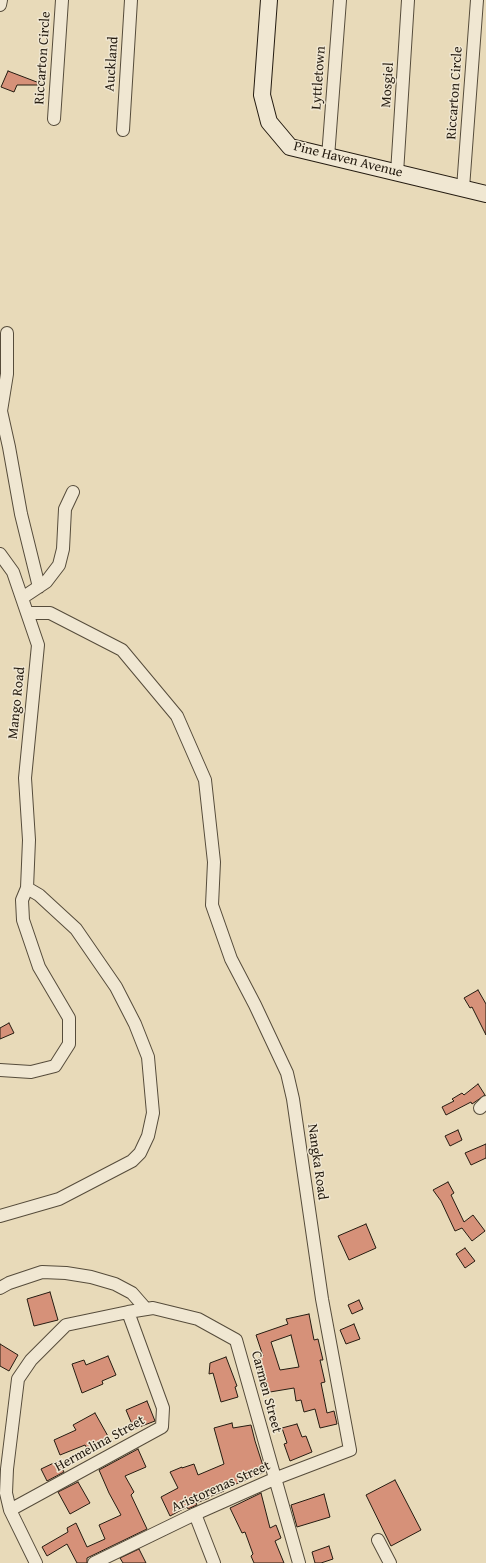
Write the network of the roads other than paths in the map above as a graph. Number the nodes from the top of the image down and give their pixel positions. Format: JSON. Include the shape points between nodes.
{"nodes":[{"id":1,"x":1,"y":0,"type":"edge"},
{"id":2,"x":62,"y":0,"type":"edge"},
{"id":3,"x":131,"y":0,"type":"edge"},
{"id":4,"x":269,"y":0,"type":"edge"},
{"id":5,"x":340,"y":0,"type":"edge"},
{"id":6,"x":408,"y":0,"type":"edge"},
{"id":7,"x":477,"y":0,"type":"edge"},
{"id":8,"x":0,"y":5,"type":"edge"},
{"id":9,"x":54,"y":118,"type":"dead end"},
{"id":10,"x":123,"y":130,"type":"dead end"},
{"id":11,"x":328,"y":157,"type":"junction"},
{"id":12,"x":397,"y":173,"type":"junction"},
{"id":13,"x":463,"y":188,"type":"junction"},
{"id":14,"x":486,"y":194,"type":"edge"},
{"id":15,"x":7,"y":333,"type":"dead end"},
{"id":16,"x":73,"y":492,"type":"dead end"},
{"id":17,"x":0,"y":554,"type":"edge"},
{"id":18,"x":38,"y":587,"type":"junction"},
{"id":19,"x":22,"y":598,"type":"junction"},
{"id":20,"x":27,"y":613,"type":"junction"},
{"id":21,"x":27,"y":888,"type":"junction"},
{"id":22,"x":0,"y":1070,"type":"edge"},
{"id":23,"x":0,"y":1216,"type":"edge"},
{"id":24,"x":0,"y":1288,"type":"edge"},
{"id":25,"x":146,"y":1309,"type":"junction"},
{"id":26,"x":128,"y":1312,"type":"junction"},
{"id":27,"x":347,"y":1437,"type":"joint"},
{"id":28,"x":274,"y":1479,"type":"junction"},
{"id":29,"x":10,"y":1510,"type":"junction"},
{"id":30,"x":195,"y":1514,"type":"junction"},
{"id":31,"x":378,"y":1540,"type":"dead end"},
{"id":32,"x":115,"y":1558,"type":"edge"},
{"id":33,"x":36,"y":1563,"type":"edge"},
{"id":34,"x":94,"y":1563,"type":"edge"},
{"id":35,"x":214,"y":1563,"type":"edge"},
{"id":36,"x":299,"y":1563,"type":"edge"},
{"id":37,"x":390,"y":1563,"type":"edge"}],
"edges":[{"from":1,"to":8,"type":"street"},
{"from":2,"to":9,"type":"street","name":"Riccarton Circle"},
{"from":3,"to":10,"type":"street","name":"Auckland"},
{"from":4,"to":11,"type":"street","name":"Pine Haven Avenue","via":[[262,95],[269,122],[290,147]]},
{"from":5,"to":11,"type":"street","name":"Lyttletown"},
{"from":6,"to":12,"type":"street","name":"Mosgiel"},
{"from":7,"to":13,"type":"street","name":"Riccarton Circle"},
{"from":11,"to":12,"type":"street","name":"Pine Haven Avenue"},
{"from":12,"to":13,"type":"street","name":"Pine Haven Avenue"},
{"from":13,"to":14,"type":"street","name":"Pine Haven Avenue"},
{"from":15,"to":18,"type":"street","via":[[7,374],[1,411]]},
{"from":16,"to":18,"type":"street","via":[[65,508],[63,549],[59,565],[46,582]]},
{"from":17,"to":19,"type":"street","name":"Mango Road","via":[[13,572]]},
{"from":18,"to":19,"type":"street"},
{"from":19,"to":20,"type":"street","name":"Mango Road"},
{"from":20,"to":21,"type":"street","name":"Mango Road","via":[[38,645],[25,778],[29,840]]},
{"from":20,"to":27,"type":"street","name":"Nangka Road","via":[[50,612],[122,650],[177,716],[205,780],[214,862],[212,904],[231,959],[287,1073]]},
{"from":21,"to":22,"type":"street","name":"Mango Road","via":[[22,900],[23,920],[39,967],[69,1018],[70,1044],[55,1066],[31,1072]]},
{"from":21,"to":23,"type":"street","via":[[39,895],[76,929],[116,987],[148,1057],[153,1113],[148,1136],[140,1153],[132,1161],[59,1199]]},
{"from":24,"to":25,"type":"street","via":[[42,1272],[91,1276],[132,1293]]},
{"from":25,"to":26,"type":"street","name":"Carmen Street"},
{"from":25,"to":28,"type":"street","name":"Carmen Street","via":[[153,1308],[198,1320],[236,1340]]},
{"from":26,"to":29,"type":"street","name":"Carmen Street","via":[[66,1325],[31,1360],[18,1379],[7,1468],[6,1493]]},
{"from":26,"to":29,"type":"street","name":"Hermelina Street","via":[[163,1408],[162,1427]]},
{"from":27,"to":28,"type":"street","name":"Aristorenas Street","via":[[350,1450]]},
{"from":28,"to":30,"type":"street","name":"Aristorenas Street"},
{"from":28,"to":36,"type":"street","name":"Carmen Street"},
{"from":29,"to":33,"type":"street","name":"Carmen Street"},
{"from":30,"to":32,"type":"street","name":"Aristorenas Street"},
{"from":30,"to":35,"type":"street"},
{"from":31,"to":37,"type":"street"},
{"from":32,"to":34,"type":"street","name":"Aristorenas Street"}]}
